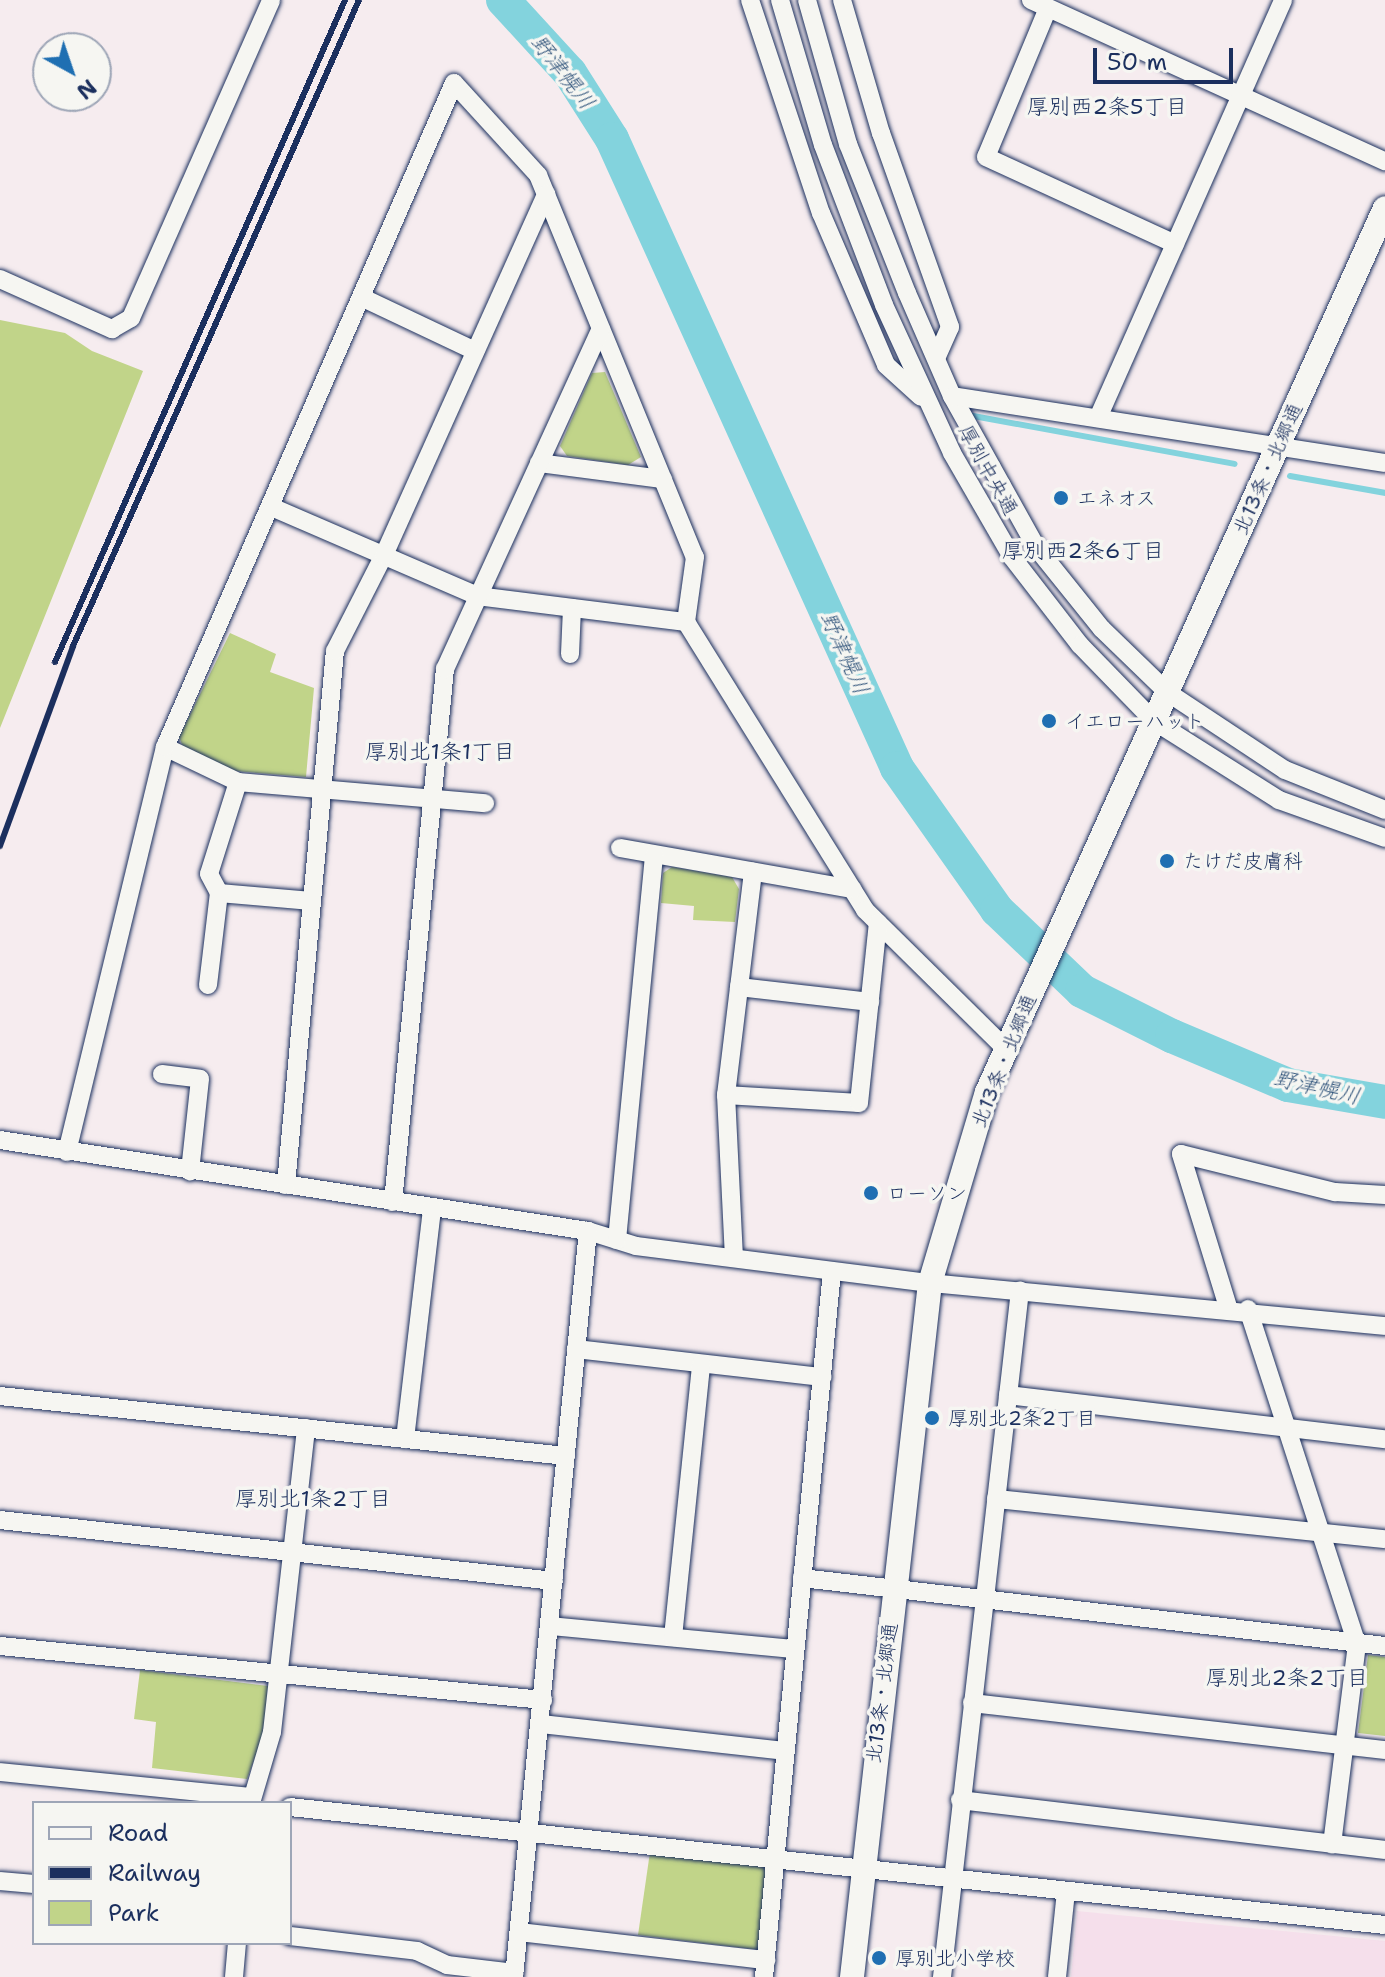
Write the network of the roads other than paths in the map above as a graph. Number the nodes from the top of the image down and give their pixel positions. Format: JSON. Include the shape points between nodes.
{"nodes":[{"id":1,"x":271,"y":0,"type":"edge"},
{"id":2,"x":750,"y":0,"type":"edge"},
{"id":3,"x":780,"y":0,"type":"edge"},
{"id":4,"x":807,"y":0,"type":"edge"},
{"id":5,"x":1283,"y":0,"type":"edge"},
{"id":6,"x":846,"y":4,"type":"edge"},
{"id":7,"x":1039,"y":4,"type":"edge"},
{"id":8,"x":1241,"y":95,"type":"junction"},
{"id":9,"x":1385,"y":161,"type":"edge"},
{"id":10,"x":546,"y":194,"type":"junction"},
{"id":11,"x":1385,"y":208,"type":"edge"},
{"id":12,"x":1175,"y":244,"type":"junction"},
{"id":13,"x":0,"y":279,"type":"edge"},
{"id":14,"x":363,"y":298,"type":"junction"},
{"id":15,"x":601,"y":329,"type":"junction"},
{"id":16,"x":475,"y":351,"type":"junction"},
{"id":17,"x":936,"y":358,"type":"junction"},
{"id":18,"x":952,"y":396,"type":"junction"},
{"id":19,"x":926,"y":402,"type":"junction"},
{"id":20,"x":1098,"y":418,"type":"junction"},
{"id":21,"x":1278,"y":447,"type":"junction"},
{"id":22,"x":539,"y":463,"type":"junction"},
{"id":23,"x":1385,"y":463,"type":"edge"},
{"id":24,"x":663,"y":479,"type":"junction"},
{"id":25,"x":274,"y":508,"type":"junction"},
{"id":26,"x":384,"y":555,"type":"junction"},
{"id":27,"x":477,"y":596,"type":"junction"},
{"id":28,"x":572,"y":608,"type":"junction"},
{"id":29,"x":686,"y":622,"type":"junction"},
{"id":30,"x":570,"y":654,"type":"dead end"},
{"id":31,"x":1167,"y":692,"type":"junction"},
{"id":32,"x":1154,"y":721,"type":"junction"},
{"id":33,"x":165,"y":747,"type":"junction"},
{"id":34,"x":238,"y":782,"type":"junction"},
{"id":35,"x":322,"y":789,"type":"junction"},
{"id":36,"x":432,"y":798,"type":"junction"},
{"id":37,"x":485,"y":803,"type":"dead end"},
{"id":38,"x":1385,"y":810,"type":"edge"},
{"id":39,"x":1385,"y":838,"type":"edge"},
{"id":40,"x":620,"y":848,"type":"dead end"},
{"id":41,"x":654,"y":855,"type":"junction"},
{"id":42,"x":753,"y":872,"type":"junction"},
{"id":43,"x":852,"y":889,"type":"junction"},
{"id":44,"x":219,"y":893,"type":"junction"},
{"id":45,"x":312,"y":901,"type":"junction"},
{"id":46,"x":878,"y":923,"type":"junction"},
{"id":47,"x":208,"y":985,"type":"dead end"},
{"id":48,"x":739,"y":987,"type":"junction"},
{"id":49,"x":870,"y":1002,"type":"junction"},
{"id":50,"x":1006,"y":1049,"type":"junction"},
{"id":51,"x":162,"y":1074,"type":"dead end"},
{"id":52,"x":726,"y":1095,"type":"junction"},
{"id":53,"x":0,"y":1140,"type":"edge"},
{"id":54,"x":67,"y":1152,"type":"junction"},
{"id":55,"x":190,"y":1171,"type":"junction"},
{"id":56,"x":286,"y":1185,"type":"junction"},
{"id":57,"x":1385,"y":1195,"type":"edge"},
{"id":58,"x":393,"y":1202,"type":"junction"},
{"id":59,"x":432,"y":1208,"type":"junction"},
{"id":60,"x":588,"y":1231,"type":"junction"},
{"id":61,"x":617,"y":1240,"type":"junction"},
{"id":62,"x":734,"y":1258,"type":"junction"},
{"id":63,"x":832,"y":1271,"type":"junction"},
{"id":64,"x":930,"y":1283,"type":"junction"},
{"id":65,"x":1020,"y":1290,"type":"junction"},
{"id":66,"x":1228,"y":1307,"type":"junction"},
{"id":67,"x":1248,"y":1309,"type":"junction"},
{"id":68,"x":1385,"y":1326,"type":"edge"},
{"id":69,"x":576,"y":1349,"type":"junction"},
{"id":70,"x":701,"y":1364,"type":"junction"},
{"id":71,"x":822,"y":1377,"type":"junction"},
{"id":72,"x":1008,"y":1395,"type":"junction"},
{"id":73,"x":0,"y":1396,"type":"edge"},
{"id":74,"x":306,"y":1428,"type":"junction"},
{"id":75,"x":1283,"y":1428,"type":"junction"},
{"id":76,"x":405,"y":1439,"type":"junction"},
{"id":77,"x":1385,"y":1439,"type":"edge"},
{"id":78,"x":566,"y":1456,"type":"junction"},
{"id":79,"x":996,"y":1499,"type":"junction"},
{"id":80,"x":0,"y":1520,"type":"edge"},
{"id":81,"x":1322,"y":1532,"type":"junction"},
{"id":82,"x":1385,"y":1539,"type":"edge"},
{"id":83,"x":292,"y":1552,"type":"junction"},
{"id":84,"x":802,"y":1578,"type":"junction"},
{"id":85,"x":554,"y":1581,"type":"junction"},
{"id":86,"x":894,"y":1587,"type":"junction"},
{"id":87,"x":984,"y":1597,"type":"junction"},
{"id":88,"x":550,"y":1626,"type":"junction"},
{"id":89,"x":673,"y":1637,"type":"junction"},
{"id":90,"x":1357,"y":1644,"type":"junction"},
{"id":91,"x":0,"y":1646,"type":"edge"},
{"id":92,"x":1385,"y":1646,"type":"edge"},
{"id":93,"x":795,"y":1649,"type":"junction"},
{"id":94,"x":279,"y":1674,"type":"junction"},
{"id":95,"x":543,"y":1700,"type":"junction"},
{"id":96,"x":972,"y":1703,"type":"junction"},
{"id":97,"x":541,"y":1724,"type":"junction"},
{"id":98,"x":1348,"y":1746,"type":"junction"},
{"id":99,"x":1385,"y":1750,"type":"edge"},
{"id":100,"x":785,"y":1751,"type":"junction"},
{"id":101,"x":0,"y":1772,"type":"edge"},
{"id":102,"x":252,"y":1800,"type":"edge"},
{"id":103,"x":960,"y":1800,"type":"junction"},
{"id":104,"x":292,"y":1807,"type":"edge"},
{"id":105,"x":530,"y":1830,"type":"junction"},
{"id":106,"x":1332,"y":1844,"type":"junction"},
{"id":107,"x":1385,"y":1850,"type":"edge"},
{"id":108,"x":774,"y":1859,"type":"junction"},
{"id":109,"x":862,"y":1870,"type":"junction"},
{"id":110,"x":951,"y":1878,"type":"junction"},
{"id":111,"x":0,"y":1881,"type":"edge"},
{"id":112,"x":32,"y":1884,"type":"edge"},
{"id":113,"x":1066,"y":1891,"type":"junction"},
{"id":114,"x":1385,"y":1925,"type":"edge"},
{"id":115,"x":519,"y":1932,"type":"junction"},
{"id":116,"x":292,"y":1936,"type":"edge"},
{"id":117,"x":237,"y":1945,"type":"edge"},
{"id":118,"x":765,"y":1969,"type":"edge"},
{"id":119,"x":515,"y":1975,"type":"edge"},
{"id":120,"x":234,"y":1977,"type":"edge"},
{"id":121,"x":852,"y":1977,"type":"edge"},
{"id":122,"x":942,"y":1977,"type":"edge"},
{"id":123,"x":1057,"y":1977,"type":"edge"}],
"edges":[{"from":1,"to":13,"type":"street","via":[[131,318],[112,329]]},
{"from":2,"to":19,"type":"street","via":[[821,213],[886,365]]},
{"from":3,"to":19,"type":"street","name":"厚別中央通","via":[[823,145]]},
{"from":4,"to":17,"type":"street","name":"厚別中央通","via":[[848,144]]},
{"from":5,"to":8,"type":"street"},
{"from":6,"to":17,"type":"street","via":[[950,327]]},
{"from":7,"to":8,"type":"street"},
{"from":7,"to":12,"type":"street","via":[[986,157]]},
{"from":8,"to":9,"type":"street"},
{"from":8,"to":12,"type":"street"},
{"from":10,"to":14,"type":"street","via":[[538,175],[454,83]]},
{"from":10,"to":15,"type":"street"},
{"from":10,"to":16,"type":"street"},
{"from":11,"to":21,"type":"main road","name":"北13条・北郷通"},
{"from":12,"to":20,"type":"street"},
{"from":14,"to":16,"type":"street"},
{"from":14,"to":25,"type":"street"},
{"from":15,"to":22,"type":"street"},
{"from":15,"to":24,"type":"street"},
{"from":16,"to":26,"type":"street"},
{"from":17,"to":18,"type":"street","name":"厚別中央通"},
{"from":18,"to":20,"type":"street"},
{"from":18,"to":31,"type":"street","name":"厚別中央通","via":[[1036,547],[1102,629]]},
{"from":19,"to":32,"type":"street","name":"厚別中央通","via":[[1012,557],[1080,645]]},
{"from":20,"to":21,"type":"street"},
{"from":21,"to":23,"type":"street"},
{"from":21,"to":31,"type":"main road","name":"北13条・北郷通"},
{"from":22,"to":24,"type":"street"},
{"from":22,"to":27,"type":"street"},
{"from":24,"to":29,"type":"street","via":[[695,557]]},
{"from":25,"to":26,"type":"street"},
{"from":25,"to":33,"type":"street"},
{"from":26,"to":27,"type":"street"},
{"from":26,"to":35,"type":"street","via":[[335,651]]},
{"from":27,"to":28,"type":"street"},
{"from":27,"to":36,"type":"street","via":[[445,669]]},
{"from":28,"to":29,"type":"street"},
{"from":28,"to":30,"type":"street"},
{"from":29,"to":43,"type":"street"},
{"from":31,"to":32,"type":"main road","name":"北13条・北郷通"},
{"from":31,"to":38,"type":"street","name":"厚別中央通","via":[[1285,770]]},
{"from":32,"to":39,"type":"street","name":"厚別中央通","via":[[1279,800]]},
{"from":32,"to":50,"type":"main road","name":"北13条・北郷通"},
{"from":33,"to":34,"type":"street"},
{"from":33,"to":54,"type":"street"},
{"from":34,"to":35,"type":"street"},
{"from":34,"to":44,"type":"street","via":[[209,874]]},
{"from":35,"to":36,"type":"street"},
{"from":35,"to":45,"type":"street"},
{"from":36,"to":37,"type":"street"},
{"from":36,"to":58,"type":"street"},
{"from":40,"to":41,"type":"street"},
{"from":41,"to":42,"type":"street"},
{"from":41,"to":61,"type":"street"},
{"from":42,"to":43,"type":"street"},
{"from":42,"to":48,"type":"street"},
{"from":43,"to":46,"type":"street"},
{"from":44,"to":45,"type":"street"},
{"from":44,"to":47,"type":"street"},
{"from":45,"to":56,"type":"street"},
{"from":46,"to":49,"type":"street"},
{"from":46,"to":50,"type":"street"},
{"from":48,"to":49,"type":"street"},
{"from":48,"to":52,"type":"street"},
{"from":49,"to":52,"type":"street","via":[[859,1103]]},
{"from":50,"to":64,"type":"main road","name":"北13条・北郷通","via":[[987,1092]]},
{"from":51,"to":55,"type":"street","via":[[200,1079]]},
{"from":52,"to":62,"type":"street"},
{"from":53,"to":54,"type":"street"},
{"from":54,"to":55,"type":"street"},
{"from":55,"to":56,"type":"street"},
{"from":56,"to":58,"type":"street"},
{"from":57,"to":66,"type":"street","via":[[1335,1192],[1181,1154]]},
{"from":58,"to":59,"type":"street"},
{"from":59,"to":60,"type":"street"},
{"from":59,"to":76,"type":"street"},
{"from":60,"to":61,"type":"street"},
{"from":60,"to":69,"type":"street"},
{"from":61,"to":62,"type":"street"},
{"from":62,"to":63,"type":"street"},
{"from":63,"to":64,"type":"street"},
{"from":63,"to":71,"type":"street"},
{"from":64,"to":65,"type":"street"},
{"from":64,"to":86,"type":"main road","name":"北13条・北郷通"},
{"from":65,"to":66,"type":"street"},
{"from":65,"to":72,"type":"street"},
{"from":66,"to":67,"type":"street"},
{"from":67,"to":68,"type":"street"},
{"from":67,"to":75,"type":"street"},
{"from":69,"to":70,"type":"street"},
{"from":69,"to":78,"type":"street"},
{"from":70,"to":71,"type":"street"},
{"from":70,"to":89,"type":"street"},
{"from":71,"to":84,"type":"street"},
{"from":72,"to":75,"type":"street"},
{"from":72,"to":79,"type":"street"},
{"from":73,"to":74,"type":"street"},
{"from":74,"to":76,"type":"street"},
{"from":74,"to":83,"type":"street"},
{"from":75,"to":77,"type":"street"},
{"from":75,"to":81,"type":"street"},
{"from":76,"to":78,"type":"street"},
{"from":78,"to":85,"type":"street"},
{"from":79,"to":81,"type":"street"},
{"from":79,"to":87,"type":"street"},
{"from":80,"to":83,"type":"street"},
{"from":81,"to":82,"type":"street"},
{"from":81,"to":90,"type":"street"},
{"from":83,"to":85,"type":"street"},
{"from":83,"to":94,"type":"street"},
{"from":84,"to":86,"type":"street"},
{"from":84,"to":93,"type":"street"},
{"from":85,"to":88,"type":"street"},
{"from":86,"to":87,"type":"street"},
{"from":86,"to":109,"type":"main road","name":"北13条・北郷通"},
{"from":87,"to":90,"type":"street"},
{"from":87,"to":96,"type":"street"},
{"from":88,"to":89,"type":"street"},
{"from":88,"to":95,"type":"street"},
{"from":89,"to":93,"type":"street"},
{"from":90,"to":92,"type":"street"},
{"from":90,"to":98,"type":"street"},
{"from":91,"to":94,"type":"street"},
{"from":93,"to":100,"type":"street"},
{"from":94,"to":95,"type":"street"},
{"from":94,"to":102,"type":"street","via":[[272,1732]]},
{"from":95,"to":97,"type":"street"},
{"from":96,"to":98,"type":"street"},
{"from":96,"to":103,"type":"street"},
{"from":97,"to":100,"type":"street"},
{"from":97,"to":105,"type":"street"},
{"from":98,"to":99,"type":"street"},
{"from":98,"to":106,"type":"street"},
{"from":100,"to":108,"type":"street"},
{"from":101,"to":102,"type":"street"},
{"from":103,"to":106,"type":"street"},
{"from":103,"to":110,"type":"street"},
{"from":104,"to":105,"type":"street"},
{"from":105,"to":108,"type":"street"},
{"from":105,"to":115,"type":"street"},
{"from":106,"to":107,"type":"street"},
{"from":108,"to":109,"type":"street"},
{"from":108,"to":118,"type":"street"},
{"from":109,"to":110,"type":"street"},
{"from":109,"to":121,"type":"main road","name":"北13条・北郷通"},
{"from":110,"to":113,"type":"street"},
{"from":110,"to":122,"type":"street"},
{"from":111,"to":112,"type":"street"},
{"from":113,"to":114,"type":"street"},
{"from":113,"to":123,"type":"street"},
{"from":115,"to":118,"type":"street"},
{"from":115,"to":119,"type":"street"},
{"from":116,"to":119,"type":"street","via":[[417,1951],[447,1965]]},
{"from":117,"to":120,"type":"street"}]}
